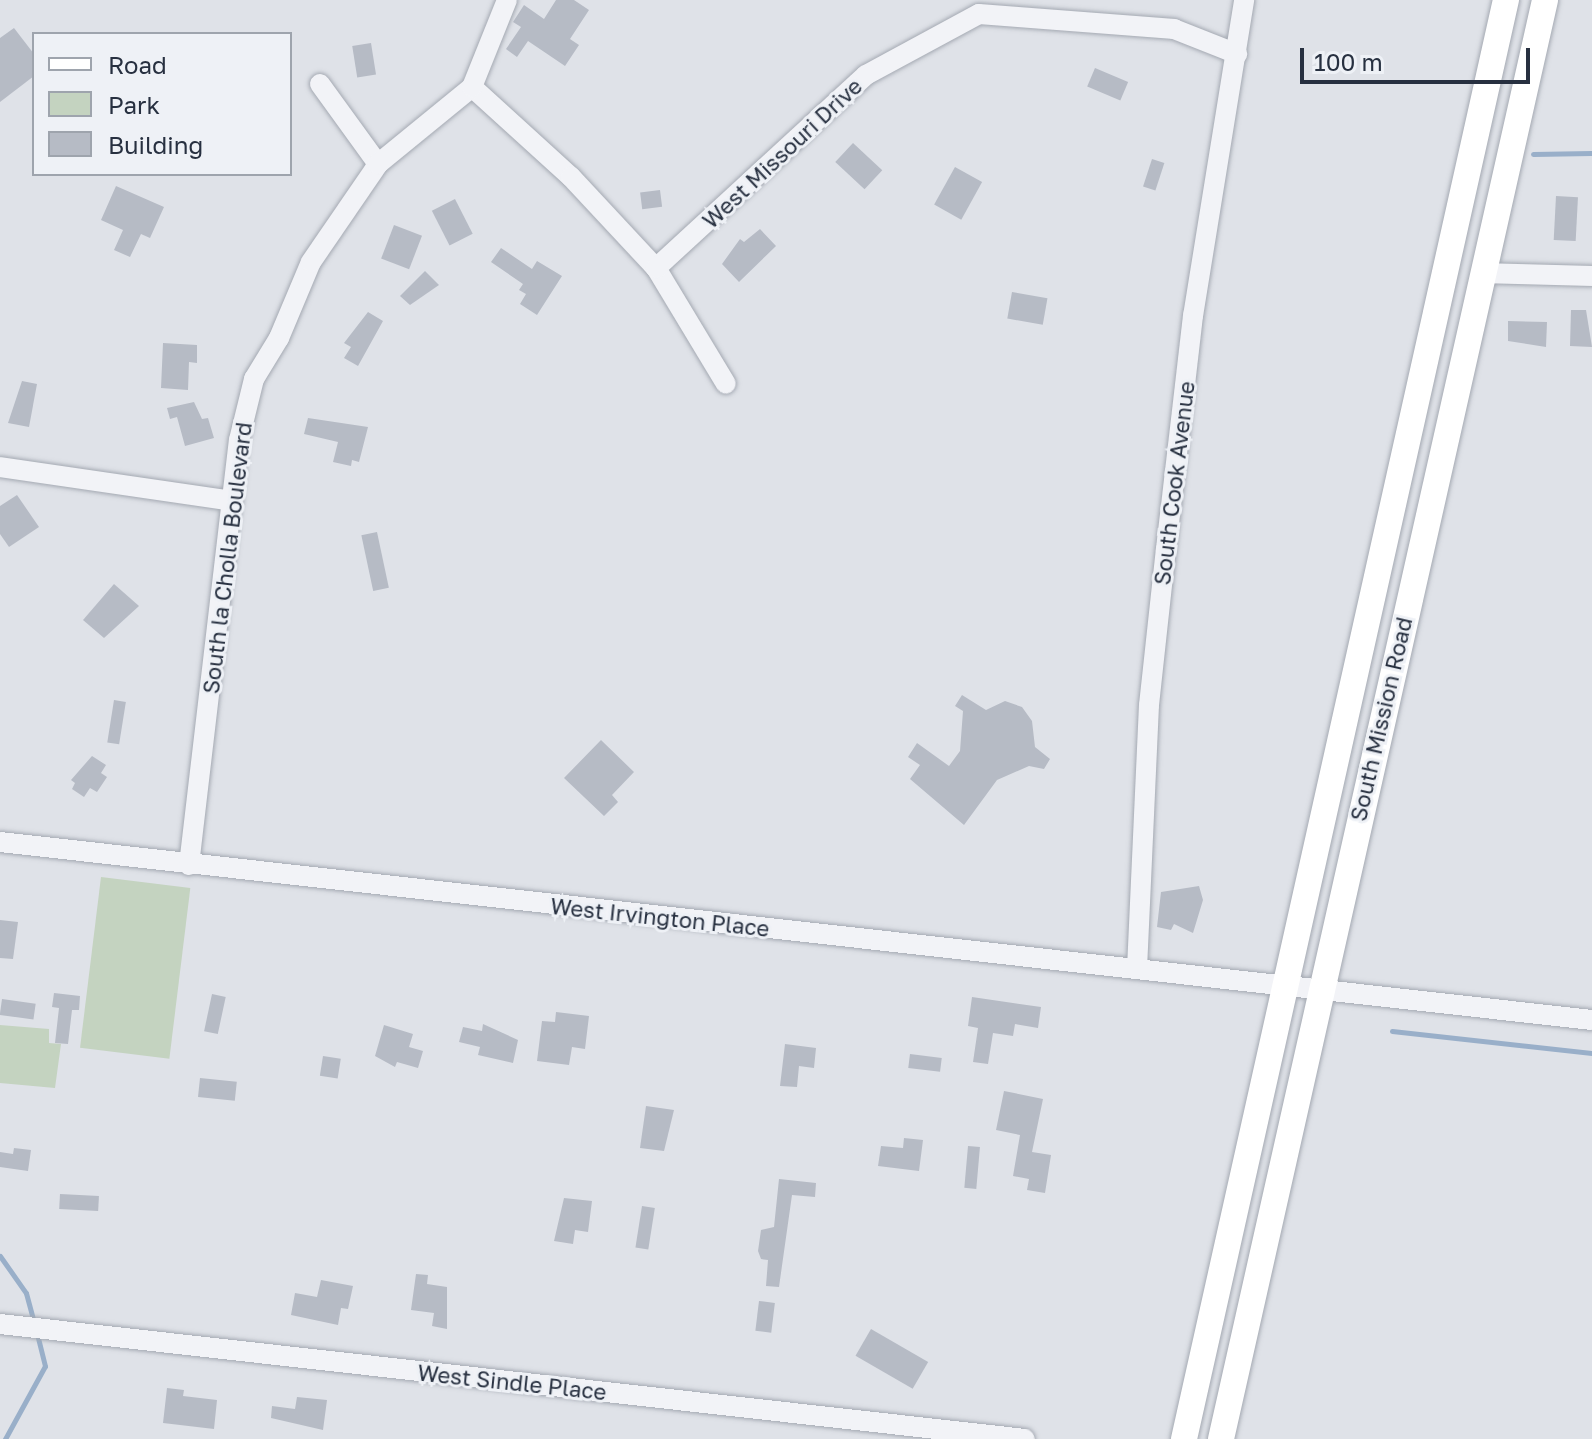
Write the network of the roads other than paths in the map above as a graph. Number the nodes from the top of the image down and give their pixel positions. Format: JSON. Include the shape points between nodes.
{"nodes":[{"id":1,"x":507,"y":0,"type":"edge"},
{"id":2,"x":1244,"y":0,"type":"edge"},
{"id":3,"x":1506,"y":0,"type":"edge"},
{"id":4,"x":1545,"y":0,"type":"edge"},
{"id":5,"x":1237,"y":54,"type":"junction"},
{"id":6,"x":320,"y":84,"type":"dead end"},
{"id":7,"x":472,"y":87,"type":"junction"},
{"id":8,"x":378,"y":164,"type":"junction"},
{"id":9,"x":656,"y":268,"type":"junction"},
{"id":10,"x":1481,"y":273,"type":"junction"},
{"id":11,"x":1592,"y":276,"type":"edge"},
{"id":12,"x":726,"y":384,"type":"dead end"},
{"id":13,"x":0,"y":467,"type":"edge"},
{"id":14,"x":1401,"y":469,"type":"junction"},
{"id":15,"x":1434,"y":480,"type":"junction"},
{"id":16,"x":233,"y":501,"type":"junction"},
{"id":17,"x":0,"y":842,"type":"edge"},
{"id":18,"x":189,"y":865,"type":"junction"},
{"id":19,"x":1137,"y":969,"type":"junction"},
{"id":20,"x":1286,"y":985,"type":"junction"},
{"id":21,"x":1320,"y":989,"type":"junction"},
{"id":22,"x":1592,"y":1020,"type":"edge"},
{"id":23,"x":0,"y":1324,"type":"edge"},
{"id":24,"x":1025,"y":1439,"type":"edge"},
{"id":25,"x":1184,"y":1439,"type":"edge"},
{"id":26,"x":1221,"y":1439,"type":"edge"}],
"edges":[{"from":1,"to":7,"type":"street","name":"South la Cholla Boulevard"},
{"from":2,"to":5,"type":"street","name":"South Cook Avenue"},
{"from":3,"to":14,"type":"main road","name":"South Mission Road"},
{"from":4,"to":10,"type":"main road","name":"South Mission Road"},
{"from":5,"to":9,"type":"street","name":"West Missouri Drive","via":[[1174,29],[979,14],[866,75]]},
{"from":5,"to":19,"type":"street","name":"South Cook Avenue","via":[[1193,316],[1150,690]]},
{"from":6,"to":8,"type":"street"},
{"from":7,"to":8,"type":"street","name":"South la Cholla Boulevard"},
{"from":7,"to":9,"type":"street","via":[[571,177]]},
{"from":8,"to":16,"type":"street","name":"South la Cholla Boulevard","via":[[311,262],[279,338],[254,379],[239,440]]},
{"from":9,"to":12,"type":"street"},
{"from":10,"to":11,"type":"street"},
{"from":10,"to":15,"type":"main road","name":"South Mission Road"},
{"from":13,"to":16,"type":"street"},
{"from":14,"to":15,"type":"main road"},
{"from":14,"to":20,"type":"main road","name":"South Mission Road"},
{"from":15,"to":21,"type":"main road","name":"South Mission Road"},
{"from":16,"to":18,"type":"street","name":"South la Cholla Boulevard"},
{"from":17,"to":18,"type":"street","name":"West Irvington Place"},
{"from":18,"to":19,"type":"street","name":"West Irvington Place"},
{"from":19,"to":20,"type":"street","name":"West Irvington Place"},
{"from":20,"to":21,"type":"street","name":"West Irvington Place"},
{"from":20,"to":25,"type":"main road","name":"South Mission Road"},
{"from":21,"to":22,"type":"street","name":"West Irvington Place"},
{"from":21,"to":26,"type":"main road","name":"South Mission Road"},
{"from":23,"to":24,"type":"street","name":"West Sindle Place"}]}
